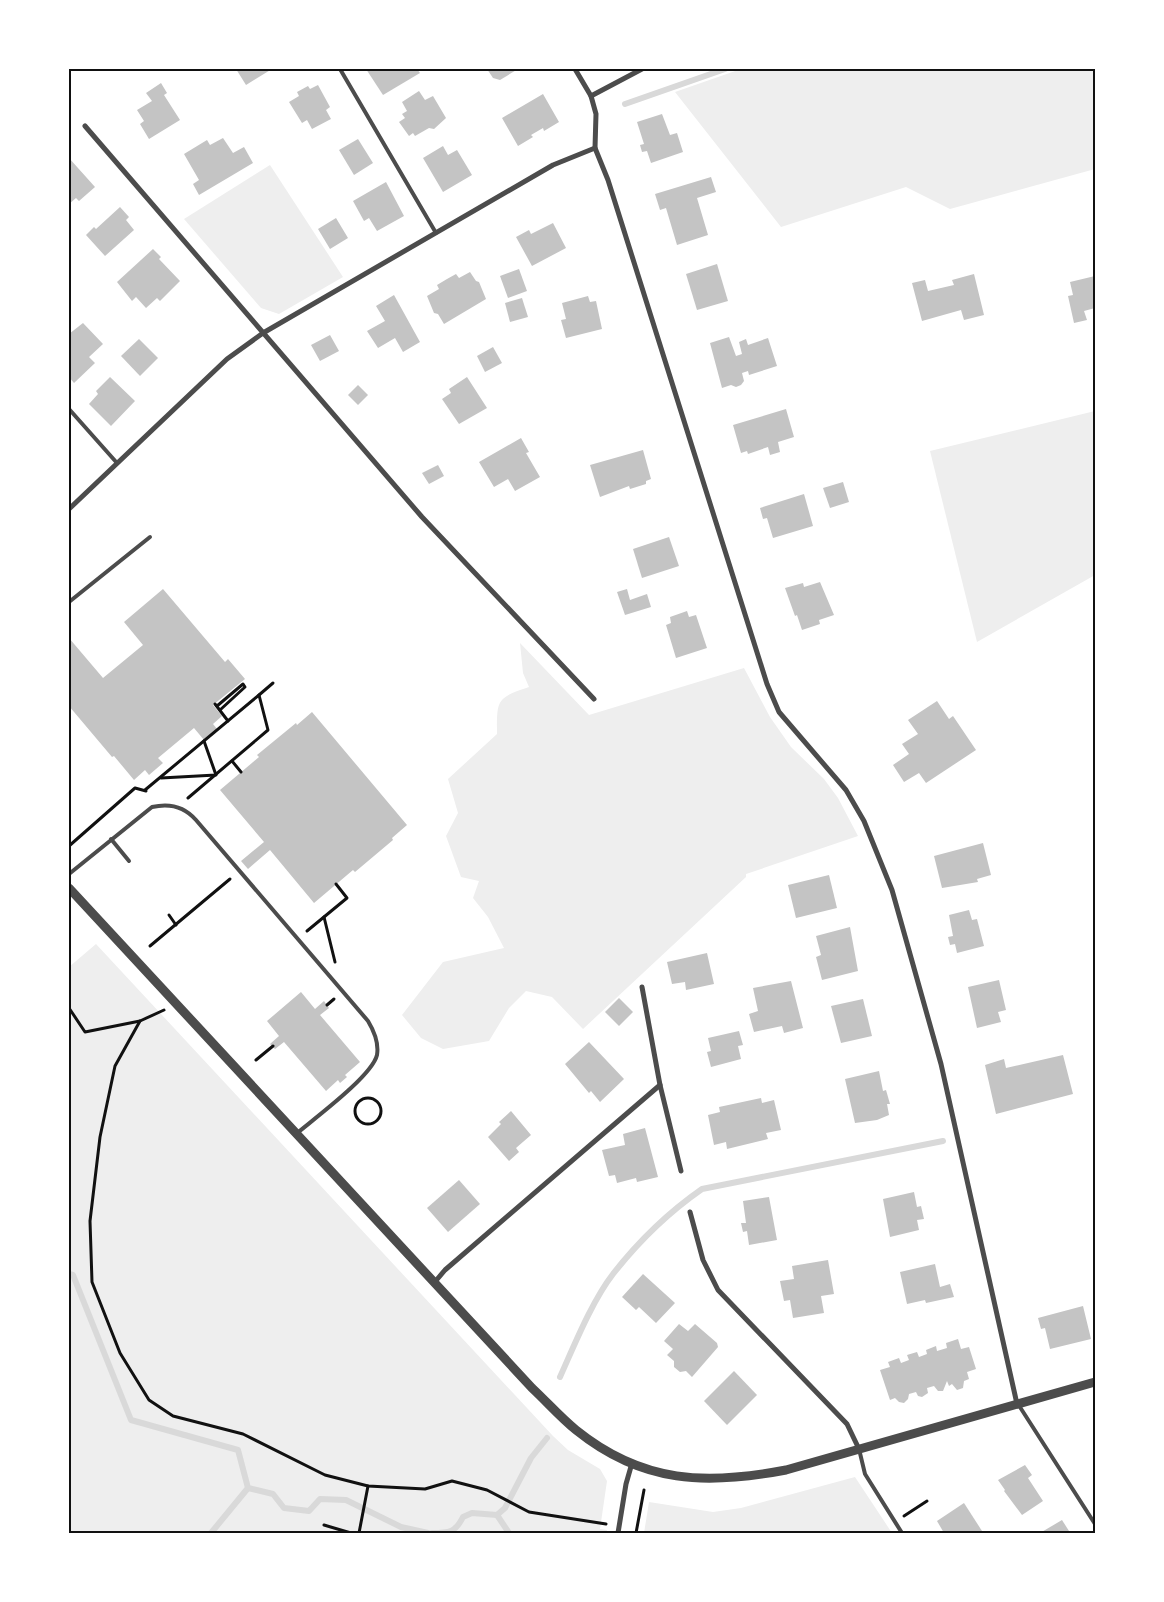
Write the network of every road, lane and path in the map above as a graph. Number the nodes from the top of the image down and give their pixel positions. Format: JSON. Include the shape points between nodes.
{"nodes":[{"id":1,"x":340,"y":69,"type":"edge"},
{"id":2,"x":575,"y":69,"type":"edge"},
{"id":3,"x":642,"y":69,"type":"edge"},
{"id":4,"x":590,"y":96,"type":"junction"},
{"id":5,"x":85,"y":126,"type":"dead end"},
{"id":6,"x":595,"y":148,"type":"junction"},
{"id":7,"x":436,"y":233,"type":"junction"},
{"id":8,"x":263,"y":332,"type":"junction"},
{"id":9,"x":69,"y":409,"type":"edge"},
{"id":10,"x":117,"y":463,"type":"junction"},
{"id":11,"x":69,"y":509,"type":"edge"},
{"id":12,"x":150,"y":537,"type":"dead end"},
{"id":13,"x":69,"y":602,"type":"edge"},
{"id":14,"x":273,"y":683,"type":"dead end"},
{"id":15,"x":258,"y":695,"type":"junction"},
{"id":16,"x":594,"y":699,"type":"dead end"},
{"id":17,"x":220,"y":710,"type":"junction"},
{"id":18,"x":228,"y":721,"type":"junction"},
{"id":19,"x":204,"y":741,"type":"junction"},
{"id":20,"x":232,"y":761,"type":"junction"},
{"id":21,"x":241,"y":772,"type":"dead end"},
{"id":22,"x":216,"y":775,"type":"junction"},
{"id":23,"x":160,"y":778,"type":"junction"},
{"id":24,"x":188,"y":798,"type":"dead end"},
{"id":25,"x":111,"y":839,"type":"junction"},
{"id":26,"x":69,"y":846,"type":"edge"},
{"id":27,"x":129,"y":861,"type":"dead end"},
{"id":28,"x":239,"y":871,"type":"junction"},
{"id":29,"x":69,"y":874,"type":"edge"},
{"id":30,"x":336,"y":884,"type":"dead end"},
{"id":31,"x":69,"y":888,"type":"edge"},
{"id":32,"x":169,"y":915,"type":"dead end"},
{"id":33,"x":324,"y":916,"type":"junction"},
{"id":34,"x":176,"y":924,"type":"junction"},
{"id":35,"x":302,"y":935,"type":"dead end"},
{"id":36,"x":150,"y":946,"type":"dead end"},
{"id":37,"x":336,"y":964,"type":"dead end"},
{"id":38,"x":642,"y":987,"type":"dead end"},
{"id":39,"x":69,"y":1008,"type":"edge"},
{"id":40,"x":164,"y":1010,"type":"dead end"},
{"id":41,"x":140,"y":1021,"type":"junction"},
{"id":42,"x":273,"y":1046,"type":"dead end"},
{"id":43,"x":256,"y":1060,"type":"dead end"},
{"id":44,"x":660,"y":1085,"type":"junction"},
{"id":45,"x":357,"y":1103,"type":"joint"},
{"id":46,"x":296,"y":1134,"type":"junction"},
{"id":47,"x":680,"y":1171,"type":"dead end"},
{"id":48,"x":690,"y":1212,"type":"dead end"},
{"id":49,"x":434,"y":1283,"type":"junction"},
{"id":50,"x":1095,"y":1382,"type":"edge"},
{"id":51,"x":1017,"y":1404,"type":"junction"},
{"id":52,"x":859,"y":1449,"type":"junction"},
{"id":53,"x":632,"y":1464,"type":"junction"},
{"id":54,"x":368,"y":1486,"type":"junction"},
{"id":55,"x":644,"y":1490,"type":"dead end"},
{"id":56,"x":927,"y":1501,"type":"dead end"},
{"id":57,"x":607,"y":1516,"type":"dead end"},
{"id":58,"x":902,"y":1517,"type":"dead end"},
{"id":59,"x":1095,"y":1524,"type":"edge"},
{"id":60,"x":324,"y":1525,"type":"dead end"},
{"id":61,"x":351,"y":1533,"type":"edge"},
{"id":62,"x":359,"y":1533,"type":"edge"},
{"id":63,"x":618,"y":1533,"type":"edge"},
{"id":64,"x":636,"y":1533,"type":"edge"},
{"id":65,"x":902,"y":1533,"type":"edge"}],
"edges":[{"from":1,"to":7,"type":"lane"},
{"from":2,"to":4,"type":"street"},
{"from":3,"to":4,"type":"street"},
{"from":4,"to":6,"type":"street","via":[[596,114]]},
{"from":5,"to":8,"type":"street"},
{"from":6,"to":7,"type":"street","via":[[552,165]]},
{"from":6,"to":51,"type":"street","via":[[608,180],[767,684],[779,712],[851,798],[864,821],[892,890],[941,1064]]},
{"from":7,"to":8,"type":"street"},
{"from":8,"to":10,"type":"street","via":[[227,359]]},
{"from":8,"to":16,"type":"street","via":[[422,517]]},
{"from":9,"to":10,"type":"lane"},
{"from":10,"to":11,"type":"street"},
{"from":12,"to":13,"type":"lane"},
{"from":14,"to":15,"type":"path"},
{"from":15,"to":18,"type":"path"},
{"from":15,"to":20,"type":"path","via":[[268,730]]},
{"from":17,"to":17,"type":"path","via":[[216,705],[242,684],[246,687]]},
{"from":17,"to":18,"type":"path"},
{"from":18,"to":19,"type":"path"},
{"from":19,"to":22,"type":"path"},
{"from":19,"to":23,"type":"path"},
{"from":20,"to":21,"type":"path"},
{"from":20,"to":22,"type":"path"},
{"from":22,"to":23,"type":"path"},
{"from":22,"to":24,"type":"path"},
{"from":23,"to":26,"type":"path","via":[[145,790],[135,788]]},
{"from":25,"to":27,"type":"lane"},
{"from":25,"to":28,"type":"lane","via":[[152,808],[164,805],[178,807],[193,816]]},
{"from":25,"to":29,"type":"lane"},
{"from":28,"to":34,"type":"path"},
{"from":28,"to":46,"type":"lane","via":[[368,1021],[376,1039],[376,1056],[366,1074]]},
{"from":30,"to":33,"type":"path","via":[[347,898]]},
{"from":31,"to":46,"type":"street"},
{"from":32,"to":34,"type":"path"},
{"from":33,"to":35,"type":"path"},
{"from":33,"to":37,"type":"path"},
{"from":34,"to":36,"type":"path"},
{"from":38,"to":44,"type":"street"},
{"from":39,"to":41,"type":"path","via":[[85,1032]]},
{"from":40,"to":41,"type":"path"},
{"from":41,"to":54,"type":"path","via":[[115,1066],[100,1137],[90,1221],[92,1282],[120,1353],[149,1400],[173,1416],[243,1434],[325,1475]]},
{"from":42,"to":43,"type":"path"},
{"from":44,"to":47,"type":"street"},
{"from":44,"to":49,"type":"street","via":[[445,1270]]},
{"from":45,"to":45,"type":"path","via":[[355,1115],[361,1122],[371,1124],[379,1117],[376,1100],[368,1098]]},
{"from":46,"to":49,"type":"street"},
{"from":48,"to":52,"type":"street","via":[[703,1260],[718,1290],[846,1424]]},
{"from":49,"to":53,"type":"street","via":[[576,1430]]},
{"from":50,"to":51,"type":"street"},
{"from":51,"to":52,"type":"street"},
{"from":51,"to":59,"type":"lane"},
{"from":52,"to":53,"type":"street","via":[[786,1470],[717,1480],[685,1478]]},
{"from":52,"to":65,"type":"lane","via":[[865,1474]]},
{"from":53,"to":63,"type":"street"},
{"from":54,"to":57,"type":"path","via":[[425,1489],[452,1481],[487,1490],[529,1512],[606,1524]]},
{"from":54,"to":62,"type":"path"},
{"from":55,"to":64,"type":"path"},
{"from":56,"to":58,"type":"path"},
{"from":60,"to":61,"type":"path"}]}
